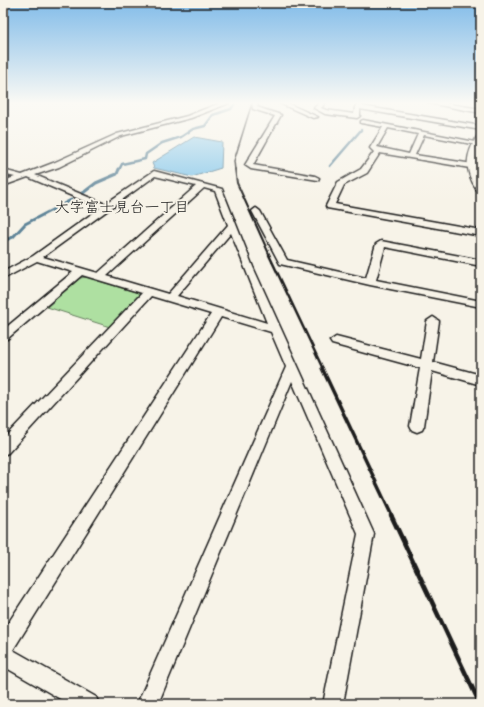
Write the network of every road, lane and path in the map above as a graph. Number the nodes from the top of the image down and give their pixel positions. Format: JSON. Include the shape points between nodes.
{"nodes":[{"id":1,"x":117,"y":136,"type":"edge"},
{"id":2,"x":266,"y":136,"type":"edge"},
{"id":3,"x":380,"y":136,"type":"edge"},
{"id":4,"x":421,"y":136,"type":"edge"},
{"id":5,"x":436,"y":136,"type":"edge"},
{"id":6,"x":478,"y":145,"type":"edge"},
{"id":7,"x":378,"y":151,"type":"junction"},
{"id":8,"x":411,"y":156,"type":"junction"},
{"id":9,"x":470,"y":166,"type":"junction"},
{"id":10,"x":3,"y":172,"type":"edge"},
{"id":11,"x":25,"y":176,"type":"junction"},
{"id":12,"x":315,"y":178,"type":"dead end"},
{"id":13,"x":3,"y":184,"type":"edge"},
{"id":14,"x":202,"y":185,"type":"junction"},
{"id":15,"x":481,"y":188,"type":"edge"},
{"id":16,"x":104,"y":207,"type":"junction"},
{"id":17,"x":256,"y":211,"type":"dead end"},
{"id":18,"x":231,"y":227,"type":"junction"},
{"id":19,"x":481,"y":233,"type":"edge"},
{"id":20,"x":36,"y":258,"type":"junction"},
{"id":21,"x":481,"y":263,"type":"edge"},
{"id":22,"x":80,"y":271,"type":"junction"},
{"id":23,"x":3,"y":276,"type":"edge"},
{"id":24,"x":100,"y":277,"type":"junction"},
{"id":25,"x":370,"y":282,"type":"junction"},
{"id":26,"x":149,"y":292,"type":"junction"},
{"id":27,"x":170,"y":298,"type":"junction"},
{"id":28,"x":481,"y":304,"type":"edge"},
{"id":29,"x":218,"y":312,"type":"junction"},
{"id":30,"x":434,"y":321,"type":"dead end"},
{"id":31,"x":275,"y":329,"type":"junction"},
{"id":32,"x":3,"y":336,"type":"edge"},
{"id":33,"x":336,"y":341,"type":"dead end"},
{"id":34,"x":426,"y":365,"type":"junction"},
{"id":35,"x":292,"y":367,"type":"junction"},
{"id":36,"x":481,"y":380,"type":"edge"},
{"id":37,"x":417,"y":426,"type":"dead end"},
{"id":38,"x":3,"y":448,"type":"edge"},
{"id":39,"x":3,"y":648,"type":"edge"},
{"id":40,"x":3,"y":654,"type":"edge"},
{"id":41,"x":89,"y":704,"type":"edge"},
{"id":42,"x":147,"y":704,"type":"edge"},
{"id":43,"x":333,"y":704,"type":"edge"}],
"edges":[{"from":1,"to":11,"type":"street","via":[[56,165]]},
{"from":2,"to":12,"type":"street","via":[[249,165],[251,167]]},
{"from":3,"to":7,"type":"street","via":[[372,148]]},
{"from":4,"to":8,"type":"street"},
{"from":5,"to":6,"type":"street"},
{"from":6,"to":9,"type":"street","via":[[470,160]]},
{"from":7,"to":8,"type":"street"},
{"from":7,"to":19,"type":"street","via":[[364,171],[341,184],[330,206]]},
{"from":8,"to":9,"type":"street"},
{"from":9,"to":15,"type":"street"},
{"from":10,"to":11,"type":"street"},
{"from":11,"to":13,"type":"street"},
{"from":11,"to":16,"type":"street"},
{"from":14,"to":16,"type":"street","via":[[154,173]]},
{"from":14,"to":18,"type":"street","via":[[218,189]]},
{"from":14,"to":24,"type":"street"},
{"from":16,"to":20,"type":"street"},
{"from":17,"to":25,"type":"street","via":[[283,262]]},
{"from":18,"to":27,"type":"street"},
{"from":18,"to":31,"type":"street"},
{"from":20,"to":22,"type":"street"},
{"from":20,"to":23,"type":"street"},
{"from":21,"to":25,"type":"street","via":[[380,244]]},
{"from":22,"to":24,"type":"street"},
{"from":22,"to":32,"type":"street"},
{"from":24,"to":26,"type":"street"},
{"from":25,"to":28,"type":"street"},
{"from":26,"to":27,"type":"street"},
{"from":26,"to":38,"type":"street"},
{"from":27,"to":29,"type":"street"},
{"from":29,"to":31,"type":"street"},
{"from":29,"to":39,"type":"street"},
{"from":30,"to":34,"type":"street"},
{"from":31,"to":35,"type":"street"},
{"from":33,"to":34,"type":"street"},
{"from":34,"to":36,"type":"street"},
{"from":34,"to":37,"type":"street"},
{"from":35,"to":42,"type":"street"},
{"from":35,"to":43,"type":"street","via":[[366,534]]},
{"from":40,"to":41,"type":"street"}]}
